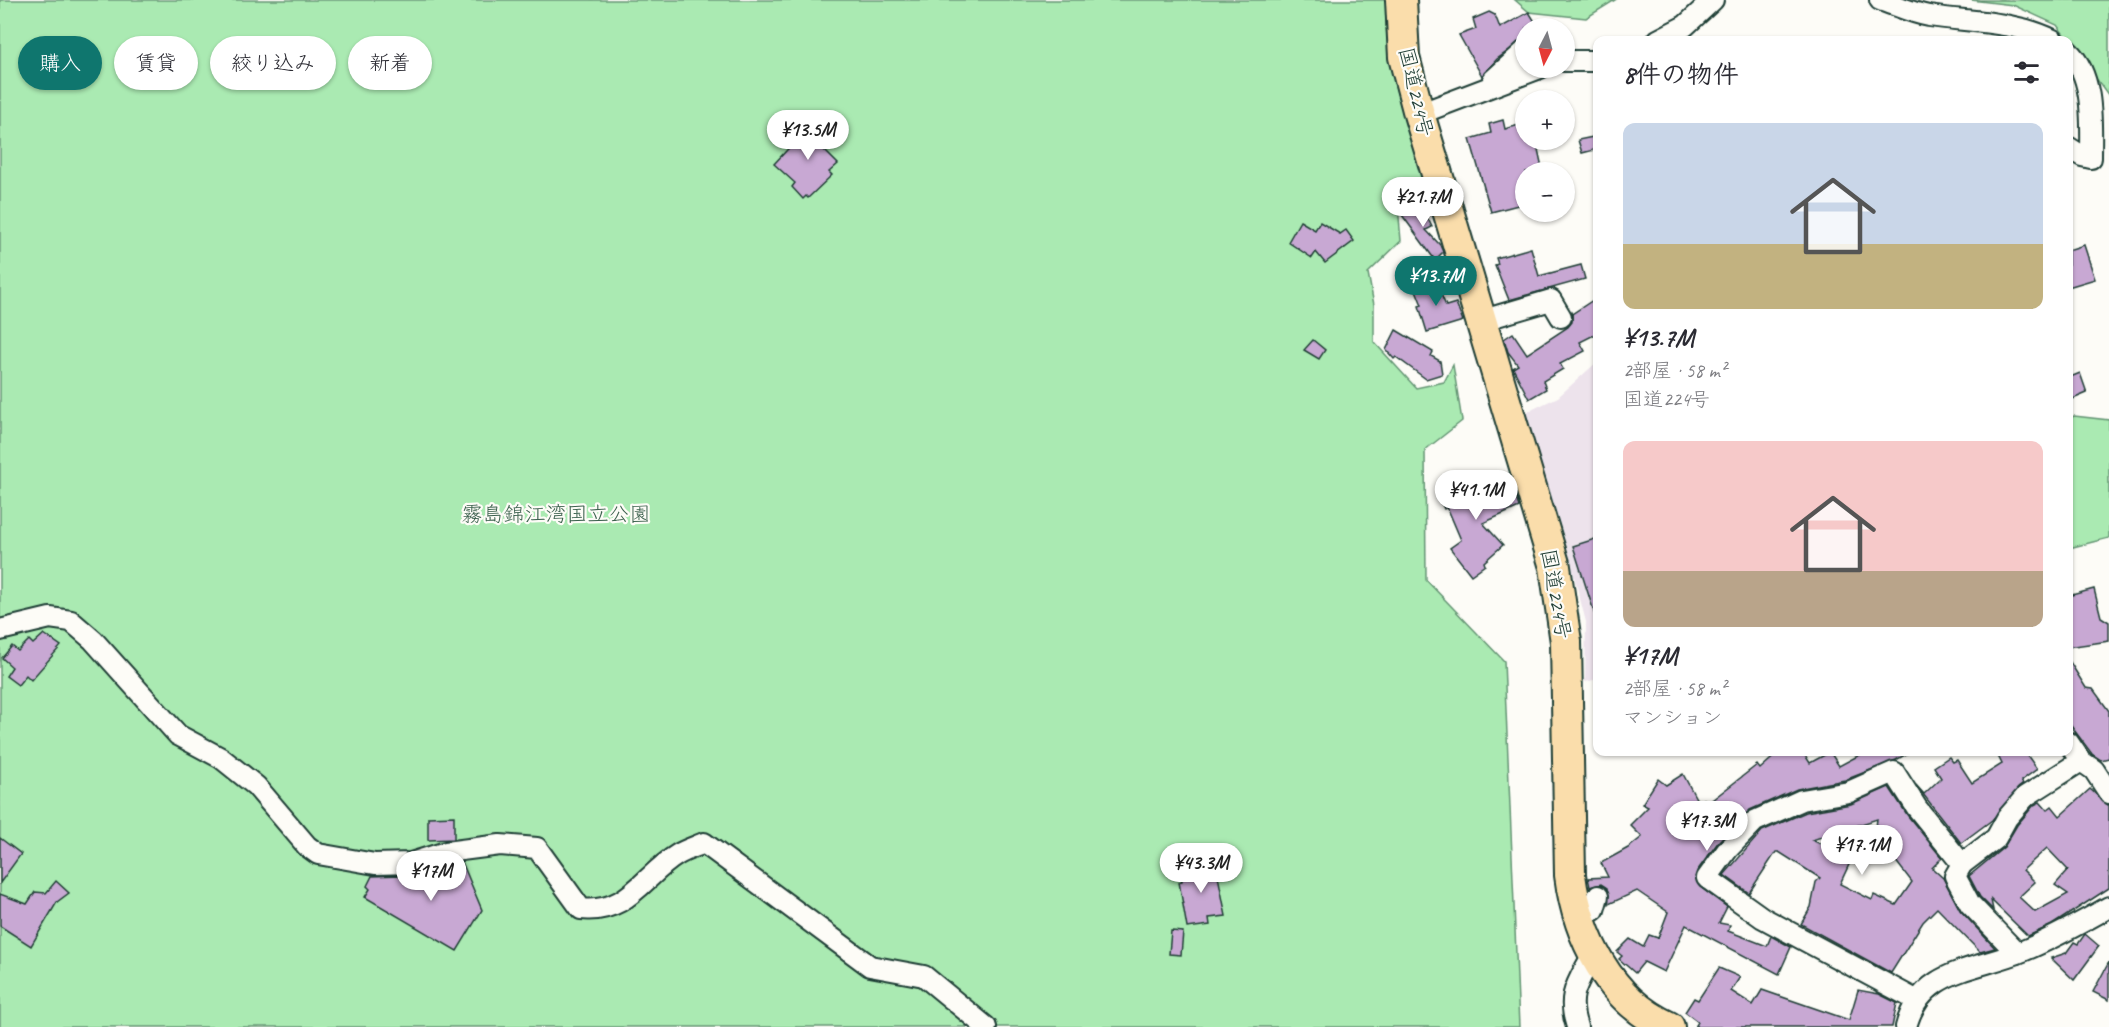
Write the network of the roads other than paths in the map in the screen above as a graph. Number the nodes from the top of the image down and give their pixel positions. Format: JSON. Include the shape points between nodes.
{"nodes":[{"id":1,"x":1401,"y":0,"type":"edge"},
{"id":2,"x":1713,"y":0,"type":"edge"},
{"id":3,"x":1880,"y":0,"type":"edge"},
{"id":4,"x":1666,"y":36,"type":"edge"},
{"id":5,"x":2044,"y":36,"type":"edge"},
{"id":6,"x":2073,"y":56,"type":"edge"},
{"id":7,"x":1515,"y":60,"type":"edge"},
{"id":8,"x":1575,"y":61,"type":"edge"},
{"id":9,"x":1593,"y":61,"type":"edge"},
{"id":10,"x":1515,"y":77,"type":"edge"},
{"id":11,"x":1491,"y":85,"type":"junction"},
{"id":12,"x":1419,"y":114,"type":"junction"},
{"id":13,"x":2073,"y":149,"type":"edge"},
{"id":14,"x":1561,"y":317,"type":"dead end"},
{"id":15,"x":1480,"y":321,"type":"junction"},
{"id":16,"x":0,"y":630,"type":"edge"},
{"id":17,"x":2073,"y":749,"type":"edge"},
{"id":18,"x":2081,"y":761,"type":"junction"},
{"id":19,"x":2109,"y":793,"type":"edge"},
{"id":20,"x":1962,"y":864,"type":"junction"},
{"id":21,"x":1592,"y":902,"type":"dead end"},
{"id":22,"x":2109,"y":907,"type":"edge"},
{"id":23,"x":2017,"y":953,"type":"junction"},
{"id":24,"x":1598,"y":962,"type":"junction"},
{"id":25,"x":1916,"y":1000,"type":"junction"},
{"id":26,"x":986,"y":1027,"type":"edge"},
{"id":27,"x":1577,"y":1027,"type":"edge"},
{"id":28,"x":1669,"y":1027,"type":"edge"},
{"id":29,"x":1906,"y":1027,"type":"edge"}],
"edges":[{"from":1,"to":12,"type":"highway","name":"国道224号","via":[[1404,57]]},
{"from":2,"to":4,"type":"street","via":[[1685,26]]},
{"from":3,"to":5,"type":"street","via":[[1926,16],[1982,21]]},
{"from":6,"to":13,"type":"street","via":[[2083,74],[2091,113],[2091,158]]},
{"from":7,"to":11,"type":"street"},
{"from":8,"to":9,"type":"street"},
{"from":10,"to":11,"type":"street"},
{"from":11,"to":12,"type":"street"},
{"from":12,"to":15,"type":"highway","name":"国道224号"},
{"from":14,"to":15,"type":"street","via":[[1551,300]]},
{"from":15,"to":24,"type":"highway","name":"国道224号","via":[[1555,567],[1564,615],[1570,875],[1579,924]]},
{"from":16,"to":26,"type":"street","via":[[50,618],[71,621],[93,640],[178,735],[221,758],[256,786],[318,854],[375,864],[411,863],[446,852],[500,845],[537,848],[580,909],[596,910],[640,889],[677,855],[704,843],[870,966],[924,976]]},
{"from":17,"to":18,"type":"street"},
{"from":18,"to":19,"type":"street","via":[[2094,770]]},
{"from":18,"to":20,"type":"street","via":[[2026,796],[1996,838]]},
{"from":20,"to":23,"type":"street","via":[[1955,876],[1970,904]]},
{"from":20,"to":25,"type":"street","via":[[1894,772],[1849,792],[1802,800],[1755,821],[1707,878],[1763,918]]},
{"from":21,"to":24,"type":"street","via":[[1588,923],[1606,953]]},
{"from":22,"to":23,"type":"street"},
{"from":23,"to":25,"type":"street","via":[[1952,974]]},
{"from":24,"to":27,"type":"street","via":[[1576,987],[1570,1007]]},
{"from":24,"to":28,"type":"highway","name":"国道224号","via":[[1617,988]]},
{"from":25,"to":29,"type":"street"}]}
